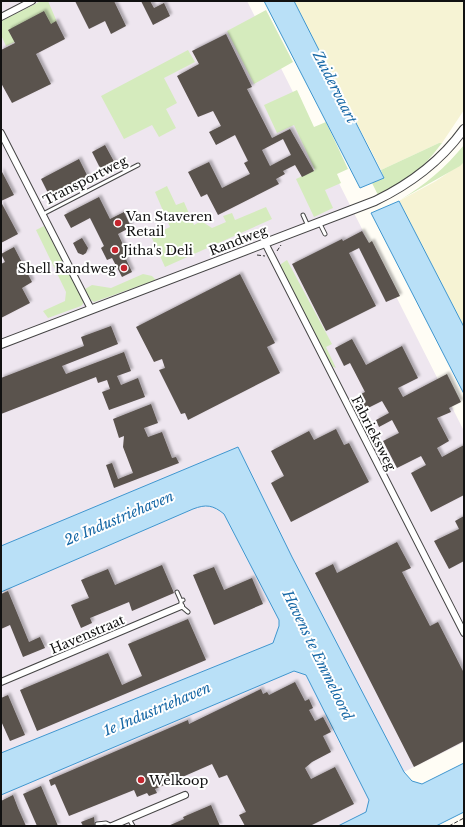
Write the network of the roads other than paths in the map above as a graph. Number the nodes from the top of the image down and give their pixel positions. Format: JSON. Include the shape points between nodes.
{"nodes":[{"id":1,"x":32,"y":1,"type":"edge"},
{"id":2,"x":1,"y":17,"type":"edge"},
{"id":3,"x":464,"y":129,"type":"edge"},
{"id":4,"x":1,"y":133,"type":"edge"},
{"id":5,"x":3,"y":140,"type":"edge"},
{"id":6,"x":138,"y":165,"type":"dead end"},
{"id":7,"x":43,"y":214,"type":"junction"},
{"id":8,"x":303,"y":215,"type":"dead end"},
{"id":9,"x":320,"y":222,"type":"junction"},
{"id":10,"x":308,"y":226,"type":"junction"},
{"id":11,"x":325,"y":234,"type":"dead end"},
{"id":12,"x":265,"y":243,"type":"junction"},
{"id":13,"x":91,"y":309,"type":"junction"},
{"id":14,"x":1,"y":344,"type":"edge"},
{"id":15,"x":177,"y":592,"type":"dead end"},
{"id":16,"x":182,"y":602,"type":"junction"},
{"id":17,"x":188,"y":612,"type":"dead end"},
{"id":18,"x":464,"y":633,"type":"edge"},
{"id":19,"x":1,"y":682,"type":"edge"},
{"id":20,"x":185,"y":794,"type":"dead end"},
{"id":21,"x":98,"y":824,"type":"dead end"},
{"id":22,"x":131,"y":824,"type":"edge"},
{"id":23,"x":112,"y":826,"type":"edge"}],
"edges":[{"from":1,"to":2,"type":"street"},
{"from":3,"to":9,"type":"street","name":"Randweg","via":[[433,164],[402,187],[370,203]]},
{"from":4,"to":5,"type":"street","name":"Transportweg"},
{"from":5,"to":7,"type":"street","name":"Transportweg"},
{"from":6,"to":7,"type":"lane","name":"Transportweg"},
{"from":7,"to":13,"type":"street","name":"Transportweg"},
{"from":8,"to":10,"type":"lane"},
{"from":9,"to":10,"type":"street","name":"Randweg"},
{"from":9,"to":11,"type":"lane"},
{"from":10,"to":12,"type":"street","name":"Randweg"},
{"from":12,"to":13,"type":"street","name":"Randweg"},
{"from":12,"to":18,"type":"street","name":"Fabrieksweg","via":[[384,484]]},
{"from":13,"to":14,"type":"street","name":"Randweg"},
{"from":15,"to":16,"type":"lane"},
{"from":16,"to":17,"type":"lane"},
{"from":16,"to":19,"type":"street","name":"Havenstraat"},
{"from":20,"to":22,"type":"street"},
{"from":21,"to":23,"type":"lane","via":[[106,823]]},
{"from":22,"to":23,"type":"street"}]}
